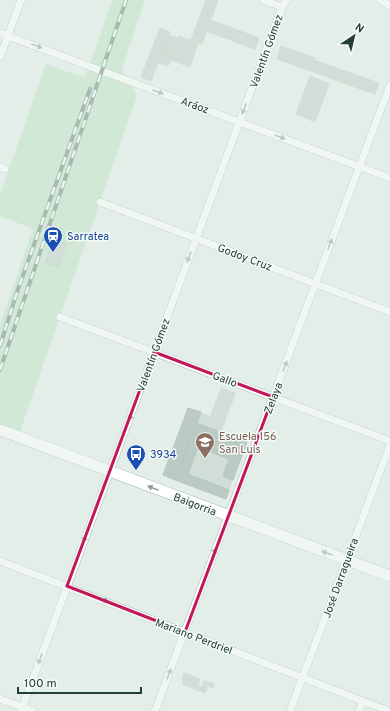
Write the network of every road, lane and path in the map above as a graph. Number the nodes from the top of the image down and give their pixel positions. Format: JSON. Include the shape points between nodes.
{"nodes":[{"id":1,"x":21,"y":0,"type":"edge"},
{"id":2,"x":263,"y":0,"type":"edge"},
{"id":3,"x":287,"y":0,"type":"edge"},
{"id":4,"x":380,"y":0,"type":"edge"},
{"id":5,"x":390,"y":6,"type":"edge"},
{"id":6,"x":282,"y":7,"type":"junction"},
{"id":7,"x":0,"y":33,"type":"edge"},
{"id":8,"x":8,"y":36,"type":"junction"},
{"id":9,"x":0,"y":57,"type":"edge"},
{"id":10,"x":390,"y":85,"type":"edge"},
{"id":11,"x":240,"y":122,"type":"junction"},
{"id":12,"x":360,"y":166,"type":"junction"},
{"id":13,"x":390,"y":178,"type":"edge"},
{"id":14,"x":100,"y":202,"type":"dead end"},
{"id":15,"x":196,"y":238,"type":"junction"},
{"id":16,"x":316,"y":283,"type":"junction"},
{"id":17,"x":390,"y":312,"type":"edge"},
{"id":18,"x":60,"y":317,"type":"dead end"},
{"id":19,"x":154,"y":352,"type":"junction"},
{"id":20,"x":273,"y":397,"type":"junction"},
{"id":21,"x":0,"y":430,"type":"edge"},
{"id":22,"x":390,"y":441,"type":"edge"},
{"id":23,"x":390,"y":445,"type":"edge"},
{"id":24,"x":110,"y":471,"type":"junction"},
{"id":25,"x":228,"y":516,"type":"junction"},
{"id":26,"x":347,"y":560,"type":"junction"},
{"id":27,"x":0,"y":561,"type":"edge"},
{"id":28,"x":390,"y":576,"type":"edge"},
{"id":29,"x":67,"y":586,"type":"junction"},
{"id":30,"x":185,"y":632,"type":"junction"},
{"id":31,"x":303,"y":678,"type":"junction"},
{"id":32,"x":0,"y":699,"type":"edge"},
{"id":33,"x":363,"y":701,"type":"junction"},
{"id":34,"x":21,"y":709,"type":"edge"},
{"id":35,"x":33,"y":711,"type":"edge"},
{"id":36,"x":155,"y":711,"type":"edge"},
{"id":37,"x":290,"y":711,"type":"edge"},
{"id":38,"x":359,"y":711,"type":"edge"},
{"id":39,"x":389,"y":711,"type":"edge"}],
"edges":[{"from":1,"to":8,"type":"street"},
{"from":2,"to":6,"type":"street"},
{"from":3,"to":6,"type":"street","name":"Valentín Gómez"},
{"from":4,"to":5,"type":"street"},
{"from":6,"to":11,"type":"street","name":"Valentín Gómez","one_way":true},
{"from":7,"to":8,"type":"street","name":"Aráoz"},
{"from":8,"to":9,"type":"street"},
{"from":8,"to":11,"type":"street","name":"Aráoz","one_way":true},
{"from":10,"to":12,"type":"street","name":"Zelaya"},
{"from":11,"to":12,"type":"street","name":"Aráoz","one_way":true},
{"from":11,"to":15,"type":"street","name":"Valentín Gómez"},
{"from":12,"to":13,"type":"street","name":"Aráoz"},
{"from":16,"to":12,"type":"street","name":"Zelaya","one_way":true},
{"from":14,"to":15,"type":"street","name":"Godoy Cruz"},
{"from":15,"to":16,"type":"street","name":"Godoy Cruz"},
{"from":15,"to":19,"type":"street","name":"Valentín Gómez","one_way":true},
{"from":16,"to":17,"type":"street","name":"Godoy Cruz"},
{"from":20,"to":16,"type":"street","name":"Zelaya","one_way":true},
{"from":18,"to":19,"type":"street","name":"Gallo"},
{"from":19,"to":20,"type":"street","name":"Gallo"},
{"from":19,"to":24,"type":"street","name":"Valentín Gómez","one_way":true},
{"from":20,"to":22,"type":"street","name":"Gallo"},
{"from":20,"to":25,"type":"street","name":"Zelaya"},
{"from":21,"to":24,"type":"street","name":"Baigorria"},
{"from":23,"to":26,"type":"street","name":"José Darragueira"},
{"from":25,"to":24,"type":"street","name":"Baigorria","one_way":true},
{"from":24,"to":29,"type":"street","name":"Valentín Gómez","one_way":true},
{"from":26,"to":25,"type":"street","name":"Baigorria","one_way":true},
{"from":30,"to":25,"type":"street","name":"Zelaya","one_way":true},
{"from":26,"to":28,"type":"street","name":"Baigorria"},
{"from":26,"to":31,"type":"street","name":"José Darragueira"},
{"from":27,"to":29,"type":"street","name":"Mariano Perdriel"},
{"from":29,"to":30,"type":"street","name":"Mariano Perdriel","one_way":true},
{"from":29,"to":34,"type":"street","name":"Valentín Gómez","one_way":true},
{"from":30,"to":31,"type":"street","name":"Mariano Perdriel"},
{"from":36,"to":30,"type":"street","name":"Zelaya","one_way":true},
{"from":31,"to":33,"type":"street","name":"Mariano Perdriel"},
{"from":31,"to":37,"type":"street","name":"José Darragueira"},
{"from":32,"to":34,"type":"street"},
{"from":33,"to":38,"type":"street"},
{"from":33,"to":39,"type":"street","name":"Mariano Perdriel"},
{"from":34,"to":35,"type":"street"}]}
